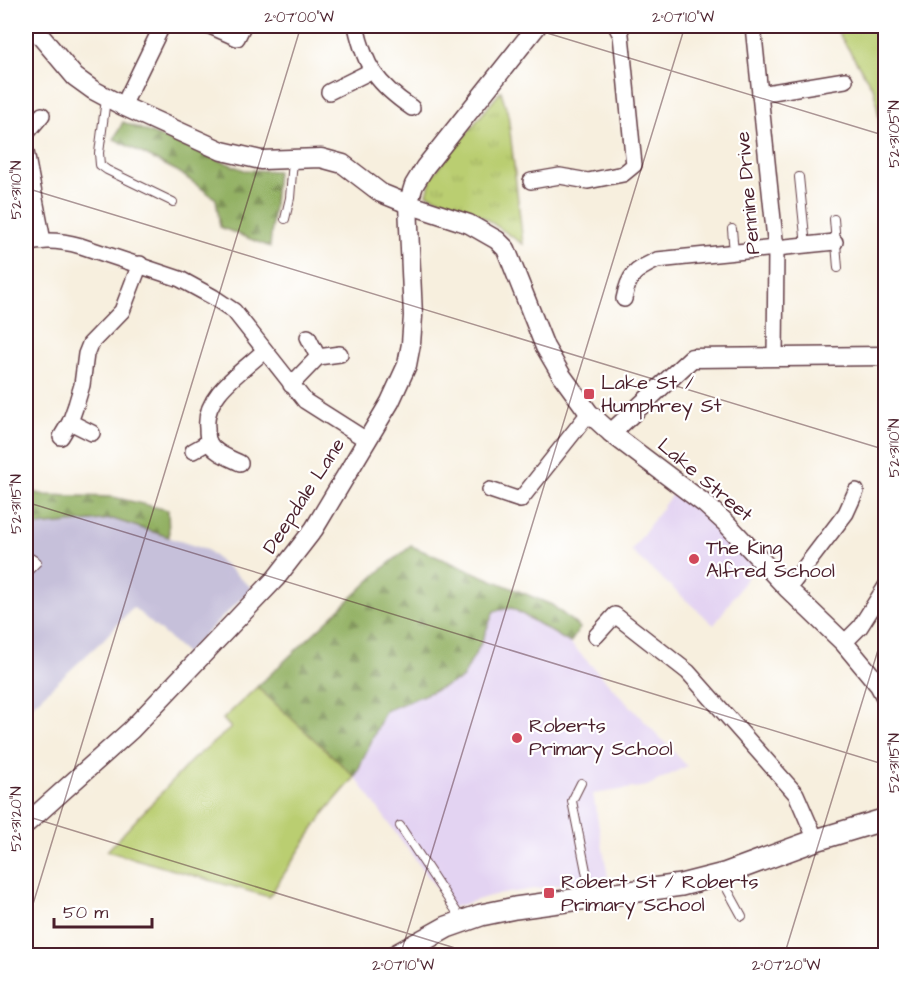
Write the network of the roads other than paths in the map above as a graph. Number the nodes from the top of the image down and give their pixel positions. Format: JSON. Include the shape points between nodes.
{"nodes":[{"id":1,"x":32,"y":26,"type":"edge"},
{"id":2,"x":162,"y":26,"type":"edge"},
{"id":3,"x":210,"y":26,"type":"edge"},
{"id":4,"x":243,"y":26,"type":"edge"},
{"id":5,"x":356,"y":26,"type":"edge"},
{"id":6,"x":537,"y":26,"type":"edge"},
{"id":7,"x":616,"y":26,"type":"edge"},
{"id":8,"x":753,"y":26,"type":"edge"},
{"id":9,"x":371,"y":71,"type":"junction"},
{"id":10,"x":845,"y":80,"type":"dead end"},
{"id":11,"x":329,"y":92,"type":"dead end"},
{"id":12,"x":759,"y":94,"type":"junction"},
{"id":13,"x":107,"y":97,"type":"junction"},
{"id":14,"x":123,"y":106,"type":"junction"},
{"id":15,"x":412,"y":108,"type":"dead end"},
{"id":16,"x":42,"y":115,"type":"dead end"},
{"id":17,"x":26,"y":134,"type":"edge"},
{"id":18,"x":26,"y":152,"type":"edge"},
{"id":19,"x":293,"y":160,"type":"junction"},
{"id":20,"x":799,"y":177,"type":"dead end"},
{"id":21,"x":531,"y":181,"type":"dead end"},
{"id":22,"x":173,"y":202,"type":"dead end"},
{"id":23,"x":408,"y":204,"type":"junction"},
{"id":24,"x":285,"y":219,"type":"dead end"},
{"id":25,"x":834,"y":219,"type":"dead end"},
{"id":26,"x":732,"y":229,"type":"dead end"},
{"id":27,"x":43,"y":241,"type":"junction"},
{"id":28,"x":836,"y":242,"type":"junction"},
{"id":29,"x":26,"y":244,"type":"edge"},
{"id":30,"x":806,"y":246,"type":"junction"},
{"id":31,"x":776,"y":249,"type":"junction"},
{"id":32,"x":734,"y":253,"type":"junction"},
{"id":33,"x":140,"y":264,"type":"junction"},
{"id":34,"x":838,"y":268,"type":"dead end"},
{"id":35,"x":624,"y":299,"type":"dead end"},
{"id":36,"x":308,"y":337,"type":"dead end"},
{"id":37,"x":264,"y":351,"type":"junction"},
{"id":38,"x":340,"y":354,"type":"dead end"},
{"id":39,"x":885,"y":356,"type":"edge"},
{"id":40,"x":318,"y":357,"type":"junction"},
{"id":41,"x":775,"y":357,"type":"junction"},
{"id":42,"x":291,"y":385,"type":"junction"},
{"id":43,"x":589,"y":413,"type":"junction"},
{"id":44,"x":70,"y":422,"type":"junction"},
{"id":45,"x":92,"y":433,"type":"dead end"},
{"id":46,"x":611,"y":433,"type":"junction"},
{"id":47,"x":61,"y":437,"type":"dead end"},
{"id":48,"x":368,"y":441,"type":"junction"},
{"id":49,"x":209,"y":442,"type":"junction"},
{"id":50,"x":193,"y":451,"type":"dead end"},
{"id":51,"x":240,"y":464,"type":"dead end"},
{"id":52,"x":490,"y":490,"type":"dead end"},
{"id":53,"x":856,"y":490,"type":"dead end"},
{"id":54,"x":26,"y":555,"type":"edge"},
{"id":55,"x":26,"y":573,"type":"edge"},
{"id":56,"x":885,"y":586,"type":"edge"},
{"id":57,"x":788,"y":589,"type":"junction"},
{"id":58,"x":596,"y":636,"type":"dead end"},
{"id":59,"x":844,"y":643,"type":"junction"},
{"id":60,"x":884,"y":692,"type":"edge"},
{"id":61,"x":580,"y":783,"type":"dead end"},
{"id":62,"x":885,"y":819,"type":"edge"},
{"id":63,"x":26,"y":824,"type":"edge"},
{"id":64,"x":400,"y":826,"type":"dead end"},
{"id":65,"x":816,"y":840,"type":"junction"},
{"id":66,"x":719,"y":875,"type":"junction"},
{"id":67,"x":591,"y":897,"type":"junction"},
{"id":68,"x":742,"y":916,"type":"dead end"},
{"id":69,"x":462,"y":922,"type":"junction"},
{"id":70,"x":395,"y":956,"type":"edge"}],
"edges":[{"from":1,"to":13,"type":"street","name":"Lake Street","via":[[75,77]]},
{"from":2,"to":14,"type":"street"},
{"from":3,"to":4,"type":"street","via":[[237,38]]},
{"from":5,"to":9,"type":"street"},
{"from":6,"to":23,"type":"street","via":[[424,166]]},
{"from":7,"to":21,"type":"street","via":[[621,35],[634,165],[623,174],[588,181],[560,176]]},
{"from":8,"to":12,"type":"street","name":"Pennine Drive"},
{"from":9,"to":11,"type":"street"},
{"from":9,"to":15,"type":"street","via":[[388,92]]},
{"from":10,"to":12,"type":"street"},
{"from":12,"to":31,"type":"street","name":"Pennine Drive"},
{"from":13,"to":14,"type":"street","name":"Lake Street"},
{"from":13,"to":22,"type":"lane","via":[[100,165]]},
{"from":14,"to":19,"type":"street","name":"Lake Street","via":[[222,151],[261,160]]},
{"from":16,"to":17,"type":"street"},
{"from":18,"to":27,"type":"street"},
{"from":19,"to":23,"type":"street","name":"Lake Street","via":[[321,158],[343,164],[381,193]]},
{"from":19,"to":24,"type":"lane"},
{"from":20,"to":30,"type":"lane"},
{"from":23,"to":43,"type":"street","name":"Lake Street","via":[[469,224],[506,249],[545,347]]},
{"from":23,"to":48,"type":"street","name":"Deepdale Lane","via":[[411,344],[406,366]]},
{"from":25,"to":28,"type":"lane"},
{"from":26,"to":32,"type":"lane"},
{"from":27,"to":29,"type":"street"},
{"from":27,"to":33,"type":"street","via":[[65,242]]},
{"from":28,"to":30,"type":"street"},
{"from":28,"to":34,"type":"lane"},
{"from":30,"to":31,"type":"street"},
{"from":31,"to":32,"type":"street"},
{"from":31,"to":41,"type":"street","name":"Pennine Drive"},
{"from":32,"to":35,"type":"street","via":[[657,260],[639,269],[628,281]]},
{"from":33,"to":37,"type":"street","via":[[180,279],[227,306]]},
{"from":33,"to":44,"type":"street","via":[[122,311],[90,344]]},
{"from":36,"to":40,"type":"street"},
{"from":37,"to":42,"type":"street"},
{"from":37,"to":49,"type":"street","via":[[220,391],[208,408]]},
{"from":38,"to":40,"type":"street"},
{"from":39,"to":41,"type":"street"},
{"from":40,"to":42,"type":"street"},
{"from":41,"to":46,"type":"street","via":[[692,358]]},
{"from":42,"to":48,"type":"street","via":[[305,402]]},
{"from":43,"to":46,"type":"street","name":"Lake Street"},
{"from":43,"to":52,"type":"street","via":[[520,500]]},
{"from":44,"to":45,"type":"street"},
{"from":44,"to":47,"type":"street"},
{"from":46,"to":57,"type":"street","name":"Lake Street","via":[[705,504]]},
{"from":48,"to":63,"type":"street","name":"Deepdale Lane","via":[[314,529],[276,578],[131,730]]},
{"from":49,"to":50,"type":"street"},
{"from":49,"to":51,"type":"street"},
{"from":53,"to":57,"type":"street","via":[[846,513]]},
{"from":54,"to":55,"type":"lane","via":[[37,562]]},
{"from":56,"to":59,"type":"street","via":[[860,627]]},
{"from":57,"to":59,"type":"street","name":"Lake Street"},
{"from":58,"to":65,"type":"street","via":[[615,615],[688,672],[796,794]]},
{"from":59,"to":60,"type":"street","name":"Lake Street"},
{"from":61,"to":67,"type":"lane","via":[[572,801]]},
{"from":62,"to":65,"type":"main road"},
{"from":64,"to":69,"type":"lane"},
{"from":65,"to":66,"type":"main road"},
{"from":66,"to":67,"type":"main road","via":[[681,885]]},
{"from":66,"to":68,"type":"lane"},
{"from":67,"to":69,"type":"main road","via":[[515,908]]},
{"from":69,"to":70,"type":"main road"}]}
